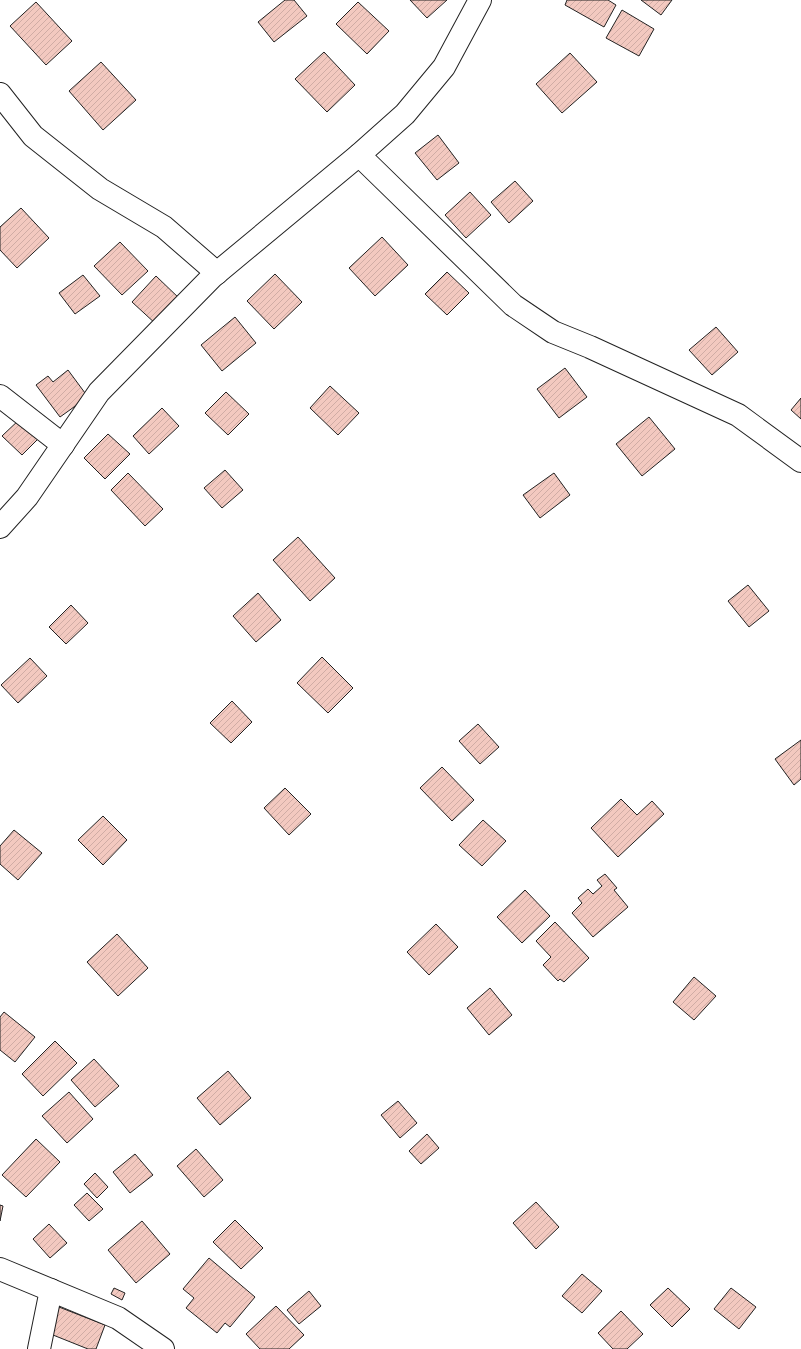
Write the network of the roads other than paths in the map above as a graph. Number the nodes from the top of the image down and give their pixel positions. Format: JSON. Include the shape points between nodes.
{"nodes":[{"id":1,"x":480,"y":0,"type":"edge"},
{"id":2,"x":0,"y":94,"type":"edge"},
{"id":3,"x":359,"y":155,"type":"junction"},
{"id":4,"x":217,"y":274,"type":"junction"},
{"id":5,"x":0,"y":396,"type":"edge"},
{"id":6,"x":63,"y":445,"type":"junction"},
{"id":7,"x":801,"y":461,"type":"edge"},
{"id":8,"x":0,"y":526,"type":"edge"},
{"id":9,"x":0,"y":1269,"type":"edge"},
{"id":10,"x":51,"y":1290,"type":"junction"},
{"id":11,"x":39,"y":1349,"type":"edge"},
{"id":12,"x":163,"y":1349,"type":"edge"}],
"edges":[{"from":1,"to":3,"type":"street","via":[[444,67],[405,114]]},
{"from":2,"to":4,"type":"street","via":[[33,136],[100,189],[164,228]]},
{"from":3,"to":4,"type":"street"},
{"from":3,"to":7,"type":"street","via":[[513,305],[553,332],[738,415]]},
{"from":4,"to":6,"type":"street","via":[[99,392]]},
{"from":5,"to":6,"type":"street"},
{"from":6,"to":8,"type":"street","via":[[28,497]]},
{"from":9,"to":10,"type":"street"},
{"from":10,"to":11,"type":"street"},
{"from":10,"to":12,"type":"street","via":[[118,1318]]}]}
